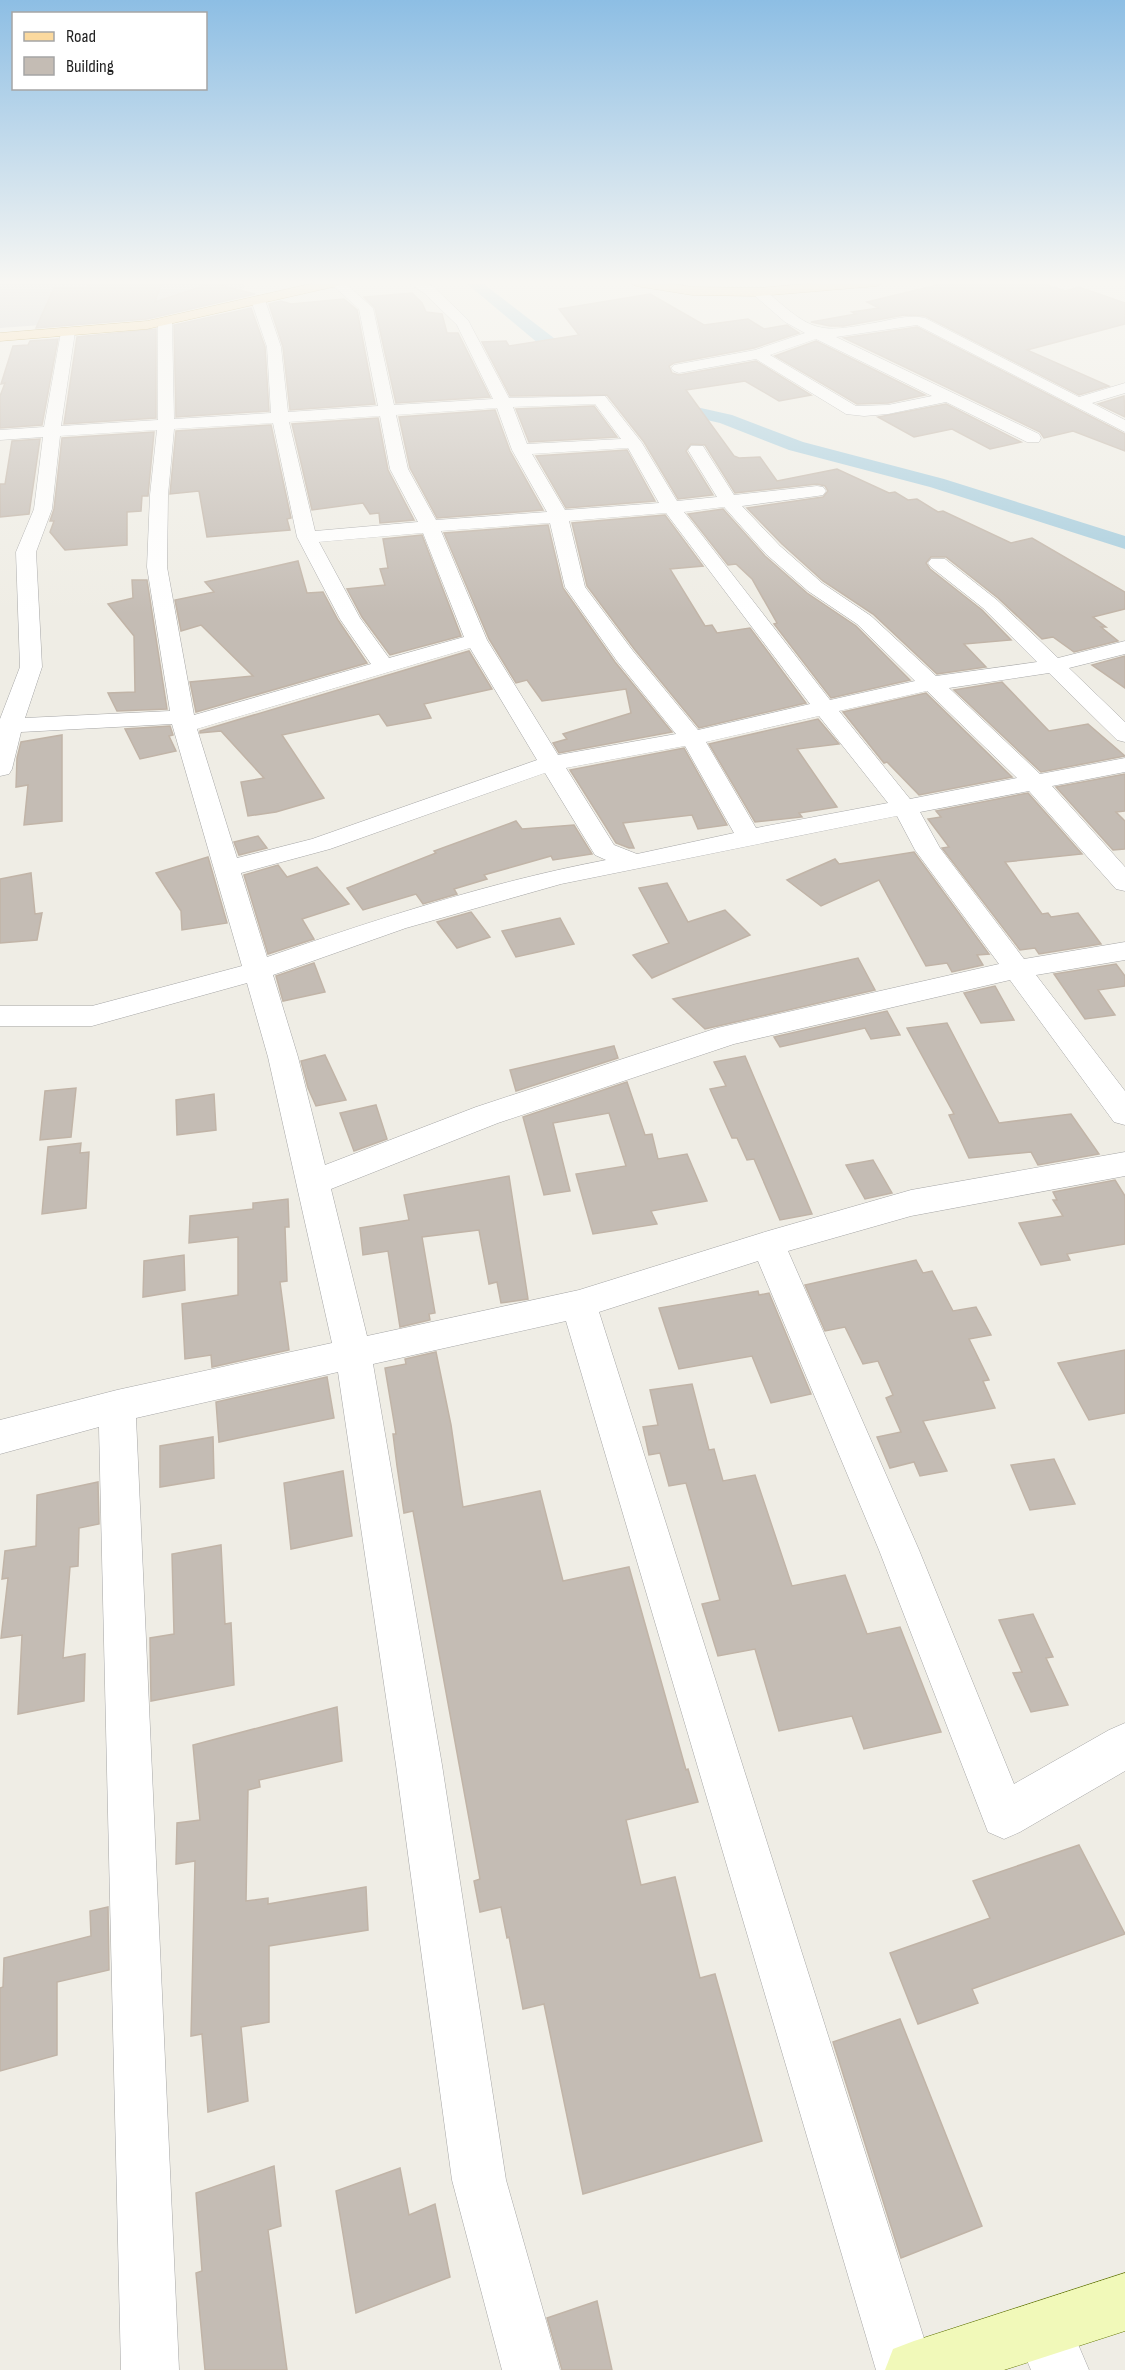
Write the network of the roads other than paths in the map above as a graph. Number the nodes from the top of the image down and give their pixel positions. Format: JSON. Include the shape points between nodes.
{"nodes":[{"id":1,"x":58,"y":393,"type":"edge"},
{"id":2,"x":166,"y":393,"type":"edge"},
{"id":3,"x":278,"y":393,"type":"edge"},
{"id":4,"x":385,"y":393,"type":"edge"},
{"id":5,"x":498,"y":393,"type":"edge"},
{"id":6,"x":822,"y":393,"type":"edge"},
{"id":7,"x":939,"y":393,"type":"edge"},
{"id":8,"x":1061,"y":393,"type":"edge"},
{"id":9,"x":1110,"y":393,"type":"edge"},
{"id":10,"x":948,"y":397,"type":"junction"},
{"id":11,"x":1080,"y":402,"type":"junction"},
{"id":12,"x":503,"y":403,"type":"junction"},
{"id":13,"x":389,"y":411,"type":"junction"},
{"id":14,"x":280,"y":418,"type":"junction"},
{"id":15,"x":166,"y":425,"type":"junction"},
{"id":16,"x":1125,"y":427,"type":"edge"},
{"id":17,"x":52,"y":432,"type":"junction"},
{"id":18,"x":0,"y":435,"type":"edge"},
{"id":19,"x":1033,"y":438,"type":"dead end"},
{"id":20,"x":633,"y":443,"type":"junction"},
{"id":21,"x":521,"y":450,"type":"junction"},
{"id":22,"x":697,"y":450,"type":"dead end"},
{"id":23,"x":817,"y":491,"type":"dead end"},
{"id":24,"x":730,"y":503,"type":"junction"},
{"id":25,"x":671,"y":507,"type":"junction"},
{"id":26,"x":558,"y":515,"type":"junction"},
{"id":27,"x":429,"y":525,"type":"junction"},
{"id":28,"x":307,"y":537,"type":"junction"},
{"id":29,"x":938,"y":563,"type":"dead end"},
{"id":30,"x":476,"y":640,"type":"junction"},
{"id":31,"x":1125,"y":647,"type":"edge"},
{"id":32,"x":1052,"y":666,"type":"junction"},
{"id":33,"x":385,"y":668,"type":"junction"},
{"id":34,"x":930,"y":684,"type":"junction"},
{"id":35,"x":824,"y":709,"type":"junction"},
{"id":36,"x":183,"y":721,"type":"junction"},
{"id":37,"x":6,"y":726,"type":"edge"},
{"id":38,"x":1125,"y":735,"type":"edge"},
{"id":39,"x":692,"y":738,"type":"junction"},
{"id":40,"x":551,"y":763,"type":"junction"},
{"id":41,"x":1125,"y":765,"type":"edge"},
{"id":42,"x":0,"y":769,"type":"edge"},
{"id":43,"x":1035,"y":782,"type":"junction"},
{"id":44,"x":905,"y":808,"type":"junction"},
{"id":45,"x":749,"y":837,"type":"junction"},
{"id":46,"x":635,"y":862,"type":"junction"},
{"id":47,"x":226,"y":869,"type":"junction"},
{"id":48,"x":1125,"y":883,"type":"edge"},
{"id":49,"x":1125,"y":951,"type":"edge"},
{"id":50,"x":1019,"y":969,"type":"junction"},
{"id":51,"x":256,"y":971,"type":"junction"},
{"id":52,"x":0,"y":1016,"type":"edge"},
{"id":53,"x":1125,"y":1114,"type":"edge"},
{"id":54,"x":1125,"y":1164,"type":"edge"},
{"id":55,"x":313,"y":1183,"type":"junction"},
{"id":56,"x":768,"y":1244,"type":"junction"},
{"id":57,"x":579,"y":1304,"type":"junction"},
{"id":58,"x":353,"y":1353,"type":"junction"},
{"id":59,"x":117,"y":1406,"type":"junction"},
{"id":60,"x":0,"y":1437,"type":"edge"},
{"id":61,"x":1125,"y":1746,"type":"edge"},
{"id":62,"x":1125,"y":2302,"type":"edge"},
{"id":63,"x":1052,"y":2349,"type":"edge"},
{"id":64,"x":150,"y":2370,"type":"edge"},
{"id":65,"x":531,"y":2370,"type":"edge"},
{"id":66,"x":905,"y":2370,"type":"edge"},
{"id":67,"x":914,"y":2370,"type":"edge"}],
"edges":[{"from":1,"to":17,"type":"street"},
{"from":2,"to":15,"type":"street"},
{"from":3,"to":14,"type":"street"},
{"from":4,"to":13,"type":"street"},
{"from":5,"to":12,"type":"street"},
{"from":6,"to":10,"type":"street","via":[[852,411],[866,412]]},
{"from":7,"to":10,"type":"street"},
{"from":8,"to":11,"type":"street"},
{"from":9,"to":11,"type":"street"},
{"from":10,"to":19,"type":"street"},
{"from":11,"to":16,"type":"street"},
{"from":12,"to":13,"type":"street"},
{"from":12,"to":20,"type":"street","via":[[599,399]]},
{"from":12,"to":21,"type":"street"},
{"from":13,"to":14,"type":"street"},
{"from":13,"to":27,"type":"street","via":[[399,469]]},
{"from":14,"to":15,"type":"street"},
{"from":14,"to":28,"type":"street"},
{"from":15,"to":17,"type":"street"},
{"from":15,"to":36,"type":"street","via":[[157,567]]},
{"from":17,"to":18,"type":"street"},
{"from":17,"to":37,"type":"street","via":[[43,509],[17,553],[32,667]]},
{"from":20,"to":21,"type":"street"},
{"from":20,"to":25,"type":"street"},
{"from":21,"to":26,"type":"street"},
{"from":22,"to":24,"type":"street"},
{"from":23,"to":24,"type":"street"},
{"from":24,"to":25,"type":"street"},
{"from":24,"to":34,"type":"street","via":[[773,550],[815,587],[864,620]]},
{"from":25,"to":26,"type":"street"},
{"from":25,"to":35,"type":"street"},
{"from":26,"to":27,"type":"street"},
{"from":26,"to":39,"type":"street","via":[[575,587]]},
{"from":27,"to":28,"type":"street"},
{"from":27,"to":30,"type":"street"},
{"from":28,"to":33,"type":"street","via":[[350,619]]},
{"from":29,"to":32,"type":"street","via":[[990,604]]},
{"from":30,"to":33,"type":"street"},
{"from":30,"to":40,"type":"street"},
{"from":31,"to":32,"type":"street"},
{"from":32,"to":34,"type":"street"},
{"from":32,"to":38,"type":"street"},
{"from":33,"to":36,"type":"street"},
{"from":34,"to":35,"type":"street"},
{"from":34,"to":43,"type":"street"},
{"from":35,"to":39,"type":"street"},
{"from":35,"to":44,"type":"street"},
{"from":36,"to":37,"type":"street"},
{"from":36,"to":47,"type":"street"},
{"from":37,"to":42,"type":"street"},
{"from":39,"to":40,"type":"street"},
{"from":39,"to":45,"type":"street"},
{"from":40,"to":46,"type":"street","via":[[604,850]]},
{"from":40,"to":47,"type":"street","via":[[321,844]]},
{"from":41,"to":43,"type":"street"},
{"from":43,"to":44,"type":"street"},
{"from":43,"to":48,"type":"street"},
{"from":44,"to":45,"type":"street"},
{"from":44,"to":50,"type":"street","via":[[928,850]]},
{"from":45,"to":46,"type":"street"},
{"from":46,"to":51,"type":"street","via":[[557,877],[396,922]]},
{"from":47,"to":51,"type":"street"},
{"from":49,"to":50,"type":"street"},
{"from":50,"to":53,"type":"street"},
{"from":50,"to":55,"type":"street","via":[[728,1035],[487,1114]]},
{"from":51,"to":52,"type":"street","via":[[92,1016]]},
{"from":51,"to":55,"type":"street","via":[[282,1056]]},
{"from":54,"to":56,"type":"street","via":[[911,1203]]},
{"from":55,"to":58,"type":"street"},
{"from":56,"to":57,"type":"street"},
{"from":56,"to":61,"type":"street","via":[[899,1551],[1004,1816]]},
{"from":57,"to":58,"type":"street"},
{"from":57,"to":66,"type":"street"},
{"from":58,"to":59,"type":"street"},
{"from":58,"to":65,"type":"street","via":[[417,1753],[479,2180]]},
{"from":59,"to":60,"type":"street"},
{"from":59,"to":64,"type":"street"},
{"from":62,"to":63,"type":"street"},
{"from":63,"to":67,"type":"street"}]}
